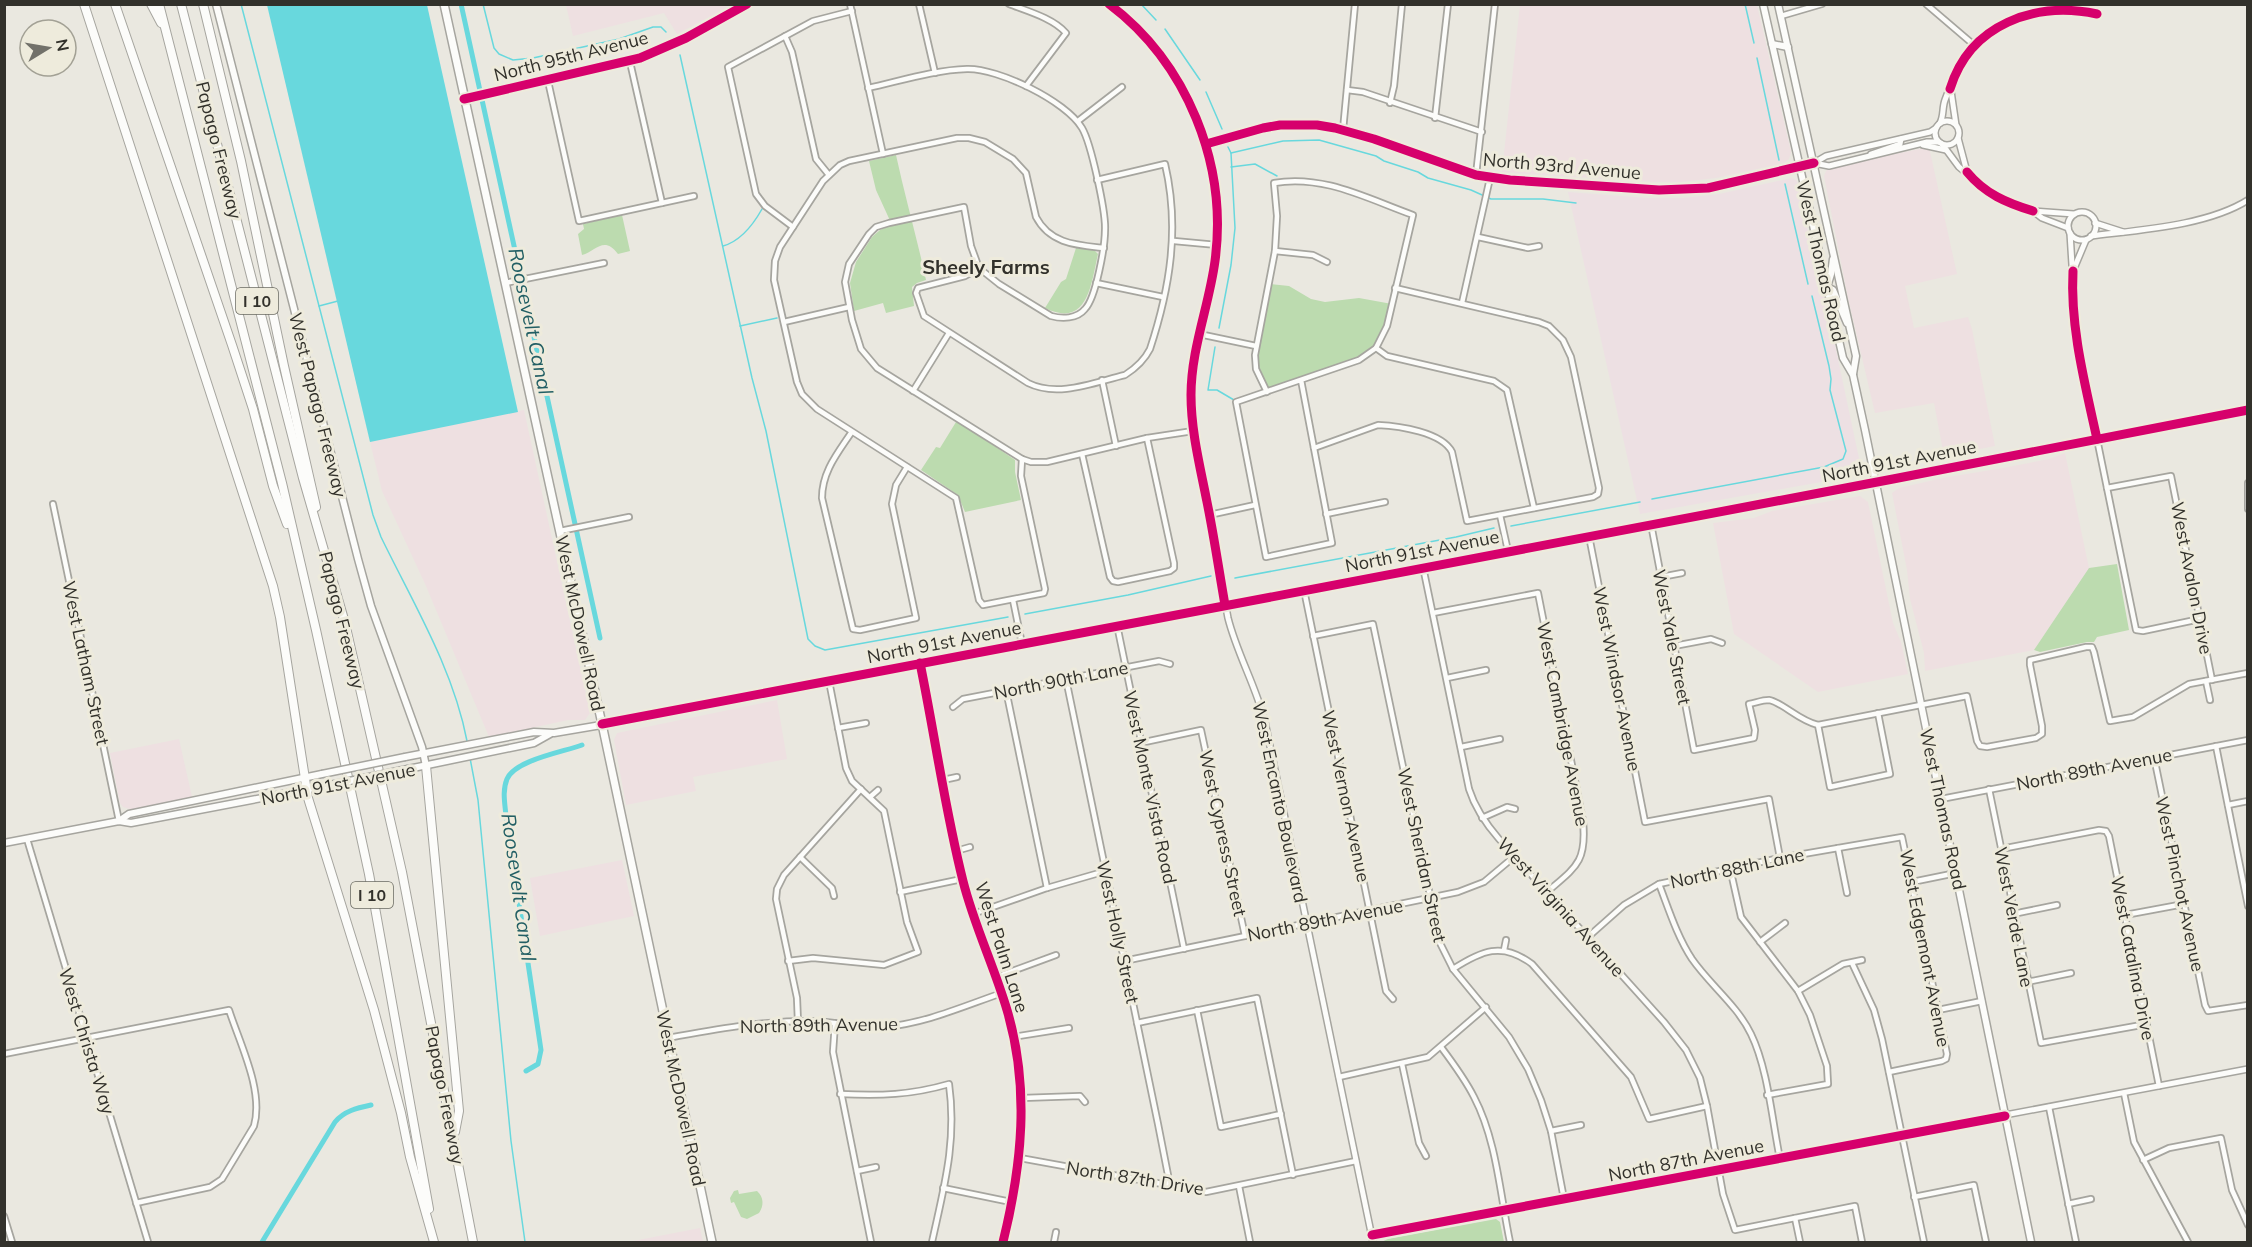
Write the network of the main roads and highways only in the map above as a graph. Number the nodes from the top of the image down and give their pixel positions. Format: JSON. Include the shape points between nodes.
{"nodes":[{"id":1,"x":84,"y":4,"type":"edge"},
{"id":2,"x":115,"y":4,"type":"edge"},
{"id":3,"x":151,"y":4,"type":"edge"},
{"id":4,"x":159,"y":4,"type":"edge"},
{"id":5,"x":181,"y":4,"type":"edge"},
{"id":6,"x":203,"y":4,"type":"edge"},
{"id":7,"x":216,"y":4,"type":"edge"},
{"id":8,"x":444,"y":4,"type":"edge"},
{"id":9,"x":1763,"y":4,"type":"edge"},
{"id":10,"x":1778,"y":4,"type":"edge"},
{"id":11,"x":166,"y":32,"type":"junction"},
{"id":12,"x":1772,"y":44,"type":"junction"},
{"id":13,"x":1788,"y":47,"type":"junction"},
{"id":14,"x":1833,"y":250,"type":"junction"},
{"id":15,"x":1826,"y":287,"type":"junction"},
{"id":16,"x":1850,"y":328,"type":"junction"},
{"id":17,"x":1853,"y":375,"type":"junction"},
{"id":18,"x":2247,"y":412,"type":"edge"},
{"id":19,"x":1876,"y":482,"type":"junction"},
{"id":20,"x":323,"y":544,"type":"junction"},
{"id":21,"x":297,"y":550,"type":"junction"},
{"id":22,"x":602,"y":724,"type":"junction"},
{"id":23,"x":554,"y":733,"type":"junction"},
{"id":24,"x":423,"y":753,"type":"junction"},
{"id":25,"x":426,"y":766,"type":"junction"},
{"id":26,"x":303,"y":777,"type":"junction"},
{"id":27,"x":306,"y":790,"type":"junction"},
{"id":28,"x":119,"y":821,"type":"junction"},
{"id":29,"x":4,"y":843,"type":"edge"},
{"id":30,"x":454,"y":1136,"type":"junction"},
{"id":31,"x":435,"y":1242,"type":"edge"},
{"id":32,"x":473,"y":1242,"type":"edge"},
{"id":33,"x":712,"y":1242,"type":"edge"},
{"id":34,"x":2031,"y":1242,"type":"edge"}],
"edges":[{"from":1,"to":26,"type":"highway","via":[[273,586]]},
{"from":2,"to":21,"type":"highway","via":[[232,345],[273,486]]},
{"from":3,"to":11,"type":"highway"},
{"from":4,"to":11,"type":"highway","name":"Papago Freeway","number":"I 10"},
{"from":5,"to":20,"type":"highway","name":"Papago Freeway","number":"I 10"},
{"from":6,"to":20,"type":"highway","via":[[246,182]]},
{"from":7,"to":24,"type":"main road","name":"West Papago Freeway","via":[[358,559]]},
{"from":8,"to":22,"type":"main road","name":"West McDowell Road"},
{"from":9,"to":12,"type":"main road","name":"West Thomas Road"},
{"from":10,"to":13,"type":"main road","name":"West Thomas Road"},
{"from":11,"to":21,"type":"highway","name":"Papago Freeway","number":"I 10"},
{"from":12,"to":13,"type":"main road"},
{"from":12,"to":15,"type":"main road","name":"West Thomas Road"},
{"from":13,"to":14,"type":"main road","name":"West Thomas Road"},
{"from":14,"to":15,"type":"main road","via":[[1832,274]]},
{"from":14,"to":16,"type":"main road","name":"West Thomas Road"},
{"from":15,"to":16,"type":"main road","via":[[1836,294]]},
{"from":15,"to":17,"type":"main road","name":"West Thomas Road","via":[[1843,358]]},
{"from":16,"to":17,"type":"main road","name":"West Thomas Road","via":[[1856,356]]},
{"from":17,"to":19,"type":"main road","name":"West Thomas Road"},
{"from":18,"to":19,"type":"main road","name":"North 91st Avenue"},
{"from":19,"to":22,"type":"main road","name":"North 91st Avenue"},
{"from":19,"to":34,"type":"main road","name":"West Thomas Road"},
{"from":20,"to":30,"type":"highway","name":"Papago Freeway","number":"I 10","via":[[402,872]]},
{"from":21,"to":31,"type":"highway","name":"Papago Freeway","number":"I 10","via":[[369,874]]},
{"from":22,"to":23,"type":"main road","name":"North 91st Avenue"},
{"from":22,"to":33,"type":"main road","name":"West McDowell Road"},
{"from":23,"to":24,"type":"main road","name":"North 91st Avenue","via":[[534,732]]},
{"from":23,"to":25,"type":"main road","name":"North 91st Avenue","via":[[534,743]]},
{"from":24,"to":25,"type":"main road","name":"West Papago Freeway"},
{"from":24,"to":26,"type":"main road","name":"North 91st Avenue","bridge":true},
{"from":25,"to":27,"type":"main road","name":"North 91st Avenue","bridge":true},
{"from":25,"to":30,"type":"highway","via":[[459,1111]]},
{"from":26,"to":27,"type":"highway"},
{"from":26,"to":28,"type":"main road","name":"North 91st Avenue","via":[[129,814]]},
{"from":27,"to":28,"type":"main road","name":"North 91st Avenue","via":[[131,823]]},
{"from":27,"to":31,"type":"highway","via":[[374,1010]]},
{"from":28,"to":29,"type":"main road","name":"North 91st Avenue"},
{"from":30,"to":32,"type":"highway","name":"Papago Freeway","number":"I 10"}]}
